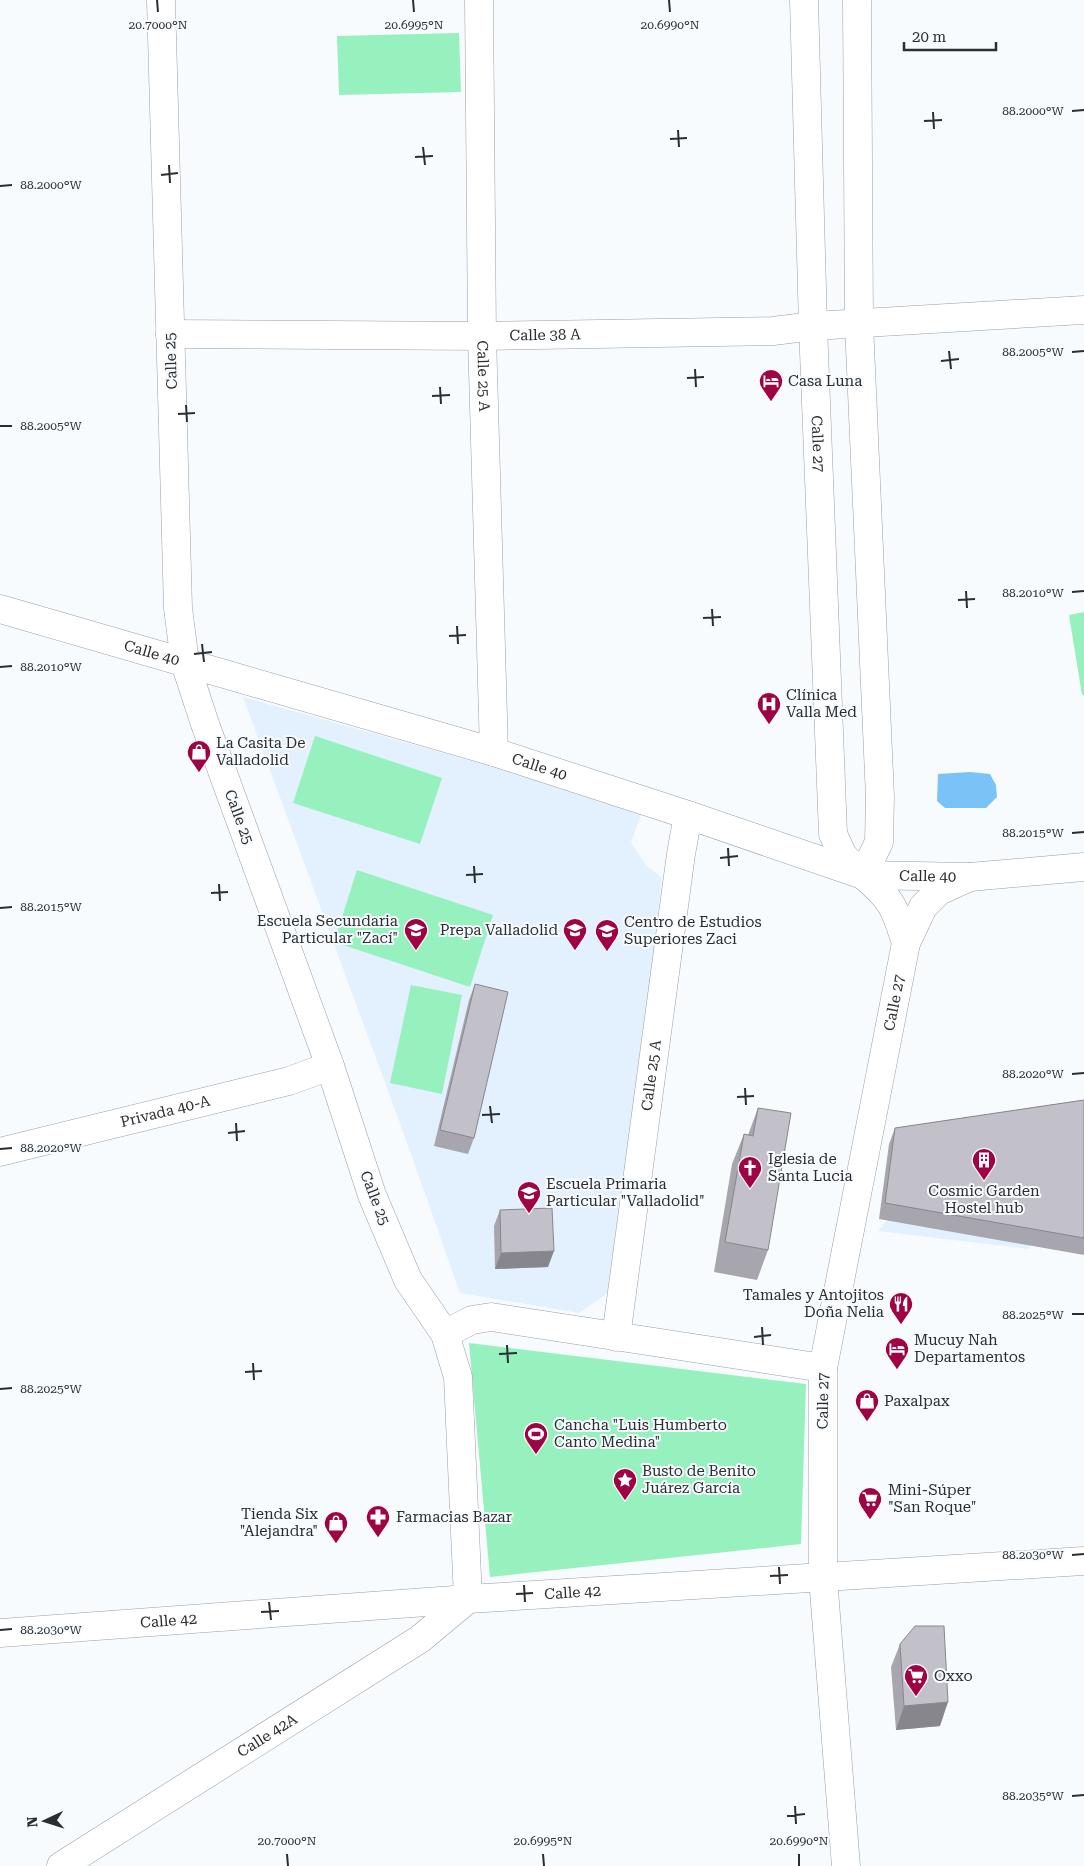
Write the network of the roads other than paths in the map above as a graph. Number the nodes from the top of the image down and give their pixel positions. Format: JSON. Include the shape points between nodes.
{"nodes":[{"id":1,"x":161,"y":0,"type":"edge"},
{"id":2,"x":480,"y":0,"type":"edge"},
{"id":3,"x":804,"y":0,"type":"edge"},
{"id":4,"x":857,"y":0,"type":"edge"},
{"id":5,"x":1084,"y":310,"type":"edge"},
{"id":6,"x":859,"y":324,"type":"junction"},
{"id":7,"x":813,"y":326,"type":"junction"},
{"id":8,"x":170,"y":334,"type":"junction"},
{"id":9,"x":482,"y":336,"type":"junction"},
{"id":10,"x":0,"y":609,"type":"edge"},
{"id":11,"x":185,"y":663,"type":"junction"},
{"id":12,"x":494,"y":752,"type":"junction"},
{"id":13,"x":688,"y":814,"type":"junction"},
{"id":14,"x":1084,"y":867,"type":"edge"},
{"id":15,"x":863,"y":875,"type":"junction"},
{"id":16,"x":970,"y":877,"type":"junction"},
{"id":17,"x":906,"y":943,"type":"junction"},
{"id":18,"x":330,"y":1066,"type":"junction"},
{"id":19,"x":0,"y":1152,"type":"edge"},
{"id":20,"x":445,"y":1334,"type":"junction"},
{"id":21,"x":616,"y":1337,"type":"junction"},
{"id":22,"x":823,"y":1368,"type":"junction"},
{"id":23,"x":1084,"y":1561,"type":"edge"},
{"id":24,"x":823,"y":1578,"type":"junction"},
{"id":25,"x":468,"y":1599,"type":"junction"},
{"id":26,"x":0,"y":1633,"type":"edge"},
{"id":27,"x":61,"y":1866,"type":"edge"},
{"id":28,"x":846,"y":1866,"type":"edge"}],
"edges":[{"from":1,"to":8,"type":"street","name":"Calle 25"},
{"from":2,"to":9,"type":"street","name":"Calle 25 A"},
{"from":3,"to":7,"type":"street","name":"Calle 27"},
{"from":4,"to":6,"type":"street"},
{"from":5,"to":6,"type":"street","name":"Calle 38 A"},
{"from":6,"to":7,"type":"street","name":"Calle 38 A"},
{"from":6,"to":15,"type":"street","via":[[880,797],[879,842]]},
{"from":7,"to":9,"type":"street","name":"Calle 38 A","via":[[773,331]]},
{"from":7,"to":15,"type":"street","name":"Calle 27","via":[[833,834],[843,856]]},
{"from":8,"to":9,"type":"street","name":"Calle 38 A"},
{"from":8,"to":11,"type":"street","name":"Calle 25","via":[[178,608]]},
{"from":9,"to":12,"type":"street","name":"Calle 25 A"},
{"from":10,"to":11,"type":"street","name":"Calle 40"},
{"from":11,"to":12,"type":"street","name":"Calle 40"},
{"from":11,"to":18,"type":"street","name":"Calle 25"},
{"from":12,"to":13,"type":"street","name":"Calle 40"},
{"from":13,"to":15,"type":"street","name":"Calle 40"},
{"from":13,"to":21,"type":"street","name":"Calle 25 A"},
{"from":14,"to":16,"type":"street","name":"Calle 40"},
{"from":15,"to":16,"type":"street","name":"Calle 40"},
{"from":15,"to":17,"type":"street","name":"Calle 27","via":[[882,890],[896,911]]},
{"from":16,"to":17,"type":"street","name":"Calle 27","via":[[939,891],[923,907]]},
{"from":17,"to":22,"type":"street","name":"Calle 27"},
{"from":18,"to":19,"type":"street","name":"Privada 40-A","via":[[289,1081]]},
{"from":18,"to":20,"type":"street","name":"Calle 25","via":[[372,1195],[408,1280]]},
{"from":20,"to":21,"type":"street","via":[[472,1320],[491,1317]]},
{"from":20,"to":25,"type":"street","name":"Calle 25","via":[[458,1376]]},
{"from":21,"to":22,"type":"street"},
{"from":22,"to":24,"type":"street","name":"Calle 27"},
{"from":23,"to":24,"type":"street","name":"Calle 42"},
{"from":24,"to":25,"type":"street","name":"Calle 42"},
{"from":24,"to":28,"type":"street","name":"Calle 27"},
{"from":25,"to":26,"type":"street","name":"Calle 42"},
{"from":25,"to":27,"type":"street","name":"Calle 42A","via":[[420,1639]]}]}
